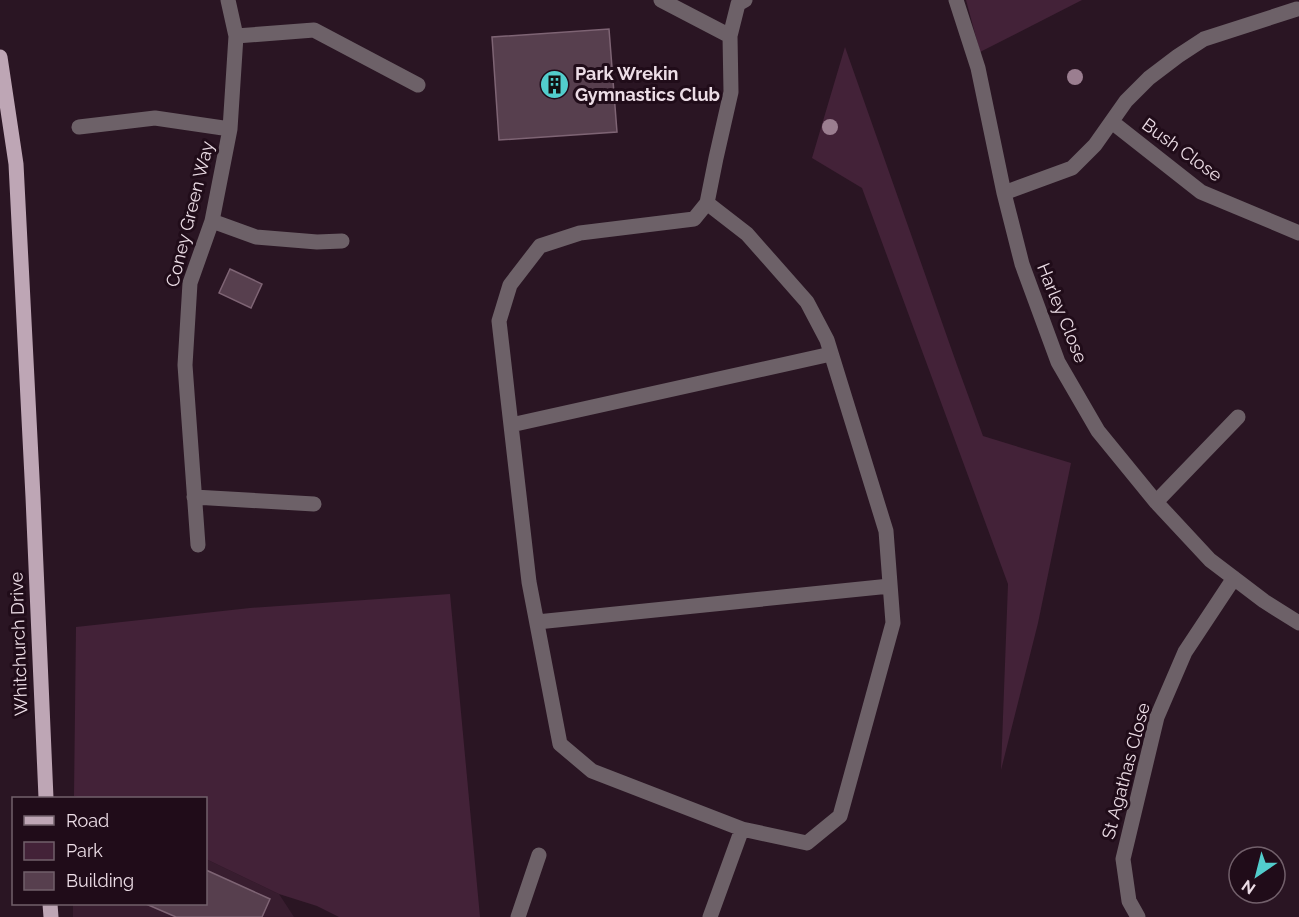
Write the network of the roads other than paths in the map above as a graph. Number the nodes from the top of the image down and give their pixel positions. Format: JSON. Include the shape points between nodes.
{"nodes":[{"id":1,"x":228,"y":0,"type":"edge"},
{"id":2,"x":661,"y":0,"type":"edge"},
{"id":3,"x":745,"y":0,"type":"edge"},
{"id":4,"x":956,"y":0,"type":"edge"},
{"id":5,"x":1297,"y":9,"type":"dead end"},
{"id":6,"x":236,"y":36,"type":"junction"},
{"id":7,"x":730,"y":36,"type":"junction"},
{"id":8,"x":0,"y":57,"type":"edge"},
{"id":9,"x":418,"y":85,"type":"dead end"},
{"id":10,"x":1112,"y":122,"type":"junction"},
{"id":11,"x":79,"y":127,"type":"dead end"},
{"id":12,"x":230,"y":129,"type":"junction"},
{"id":13,"x":1004,"y":193,"type":"junction"},
{"id":14,"x":708,"y":203,"type":"junction"},
{"id":15,"x":212,"y":221,"type":"junction"},
{"id":16,"x":1299,"y":233,"type":"edge"},
{"id":17,"x":342,"y":241,"type":"dead end"},
{"id":18,"x":831,"y":354,"type":"junction"},
{"id":19,"x":1238,"y":417,"type":"dead end"},
{"id":20,"x":511,"y":425,"type":"junction"},
{"id":21,"x":195,"y":497,"type":"junction"},
{"id":22,"x":1156,"y":502,"type":"junction"},
{"id":23,"x":314,"y":504,"type":"dead end"},
{"id":24,"x":198,"y":545,"type":"dead end"},
{"id":25,"x":1234,"y":578,"type":"junction"},
{"id":26,"x":890,"y":586,"type":"junction"},
{"id":27,"x":537,"y":622,"type":"junction"},
{"id":28,"x":1299,"y":623,"type":"edge"},
{"id":29,"x":46,"y":797,"type":"edge"},
{"id":30,"x":742,"y":829,"type":"junction"},
{"id":31,"x":539,"y":855,"type":"dead end"},
{"id":32,"x":520,"y":916,"type":"edge"},
{"id":33,"x":710,"y":917,"type":"edge"},
{"id":34,"x":1138,"y":917,"type":"edge"}],
"edges":[{"from":1,"to":6,"type":"street","name":"Coney Green Way"},
{"from":2,"to":7,"type":"street"},
{"from":3,"to":7,"type":"street","via":[[738,4]]},
{"from":4,"to":13,"type":"street","name":"Harley Close","via":[[978,68]]},
{"from":5,"to":10,"type":"street","via":[[1204,39],[1149,78]]},
{"from":6,"to":9,"type":"street","via":[[314,30]]},
{"from":6,"to":12,"type":"street","name":"Coney Green Way"},
{"from":7,"to":14,"type":"street","via":[[731,92]]},
{"from":8,"to":29,"type":"main road","name":"Whitchurch Drive","via":[[16,164]]},
{"from":10,"to":13,"type":"street","via":[[1072,168]]},
{"from":10,"to":16,"type":"street","name":"Bush Close","via":[[1201,192]]},
{"from":11,"to":12,"type":"street","via":[[156,118]]},
{"from":12,"to":15,"type":"street","name":"Coney Green Way"},
{"from":13,"to":22,"type":"street","name":"Harley Close","via":[[1022,264],[1058,362],[1098,431]]},
{"from":14,"to":18,"type":"street","via":[[747,234],[807,302]]},
{"from":14,"to":20,"type":"street","via":[[694,219],[580,233],[540,246],[510,285],[499,321]]},
{"from":15,"to":17,"type":"street","via":[[256,237]]},
{"from":15,"to":21,"type":"street","name":"Coney Green Way","via":[[190,283],[185,365]]},
{"from":18,"to":20,"type":"street"},
{"from":18,"to":26,"type":"street","via":[[886,531]]},
{"from":19,"to":22,"type":"street"},
{"from":20,"to":27,"type":"street"},
{"from":21,"to":23,"type":"street"},
{"from":21,"to":24,"type":"street","name":"Coney Green Way"},
{"from":22,"to":25,"type":"street","name":"Harley Close","via":[[1210,560]]},
{"from":25,"to":28,"type":"street","name":"Harley Close"},
{"from":25,"to":34,"type":"street","name":"St Agathas Close","via":[[1185,652],[1157,717],[1123,859],[1129,901]]},
{"from":26,"to":27,"type":"street"},
{"from":26,"to":30,"type":"street","via":[[893,623],[840,816],[807,843]]},
{"from":27,"to":30,"type":"street","via":[[560,744],[592,771]]},
{"from":30,"to":33,"type":"street"},
{"from":31,"to":32,"type":"street"}]}
